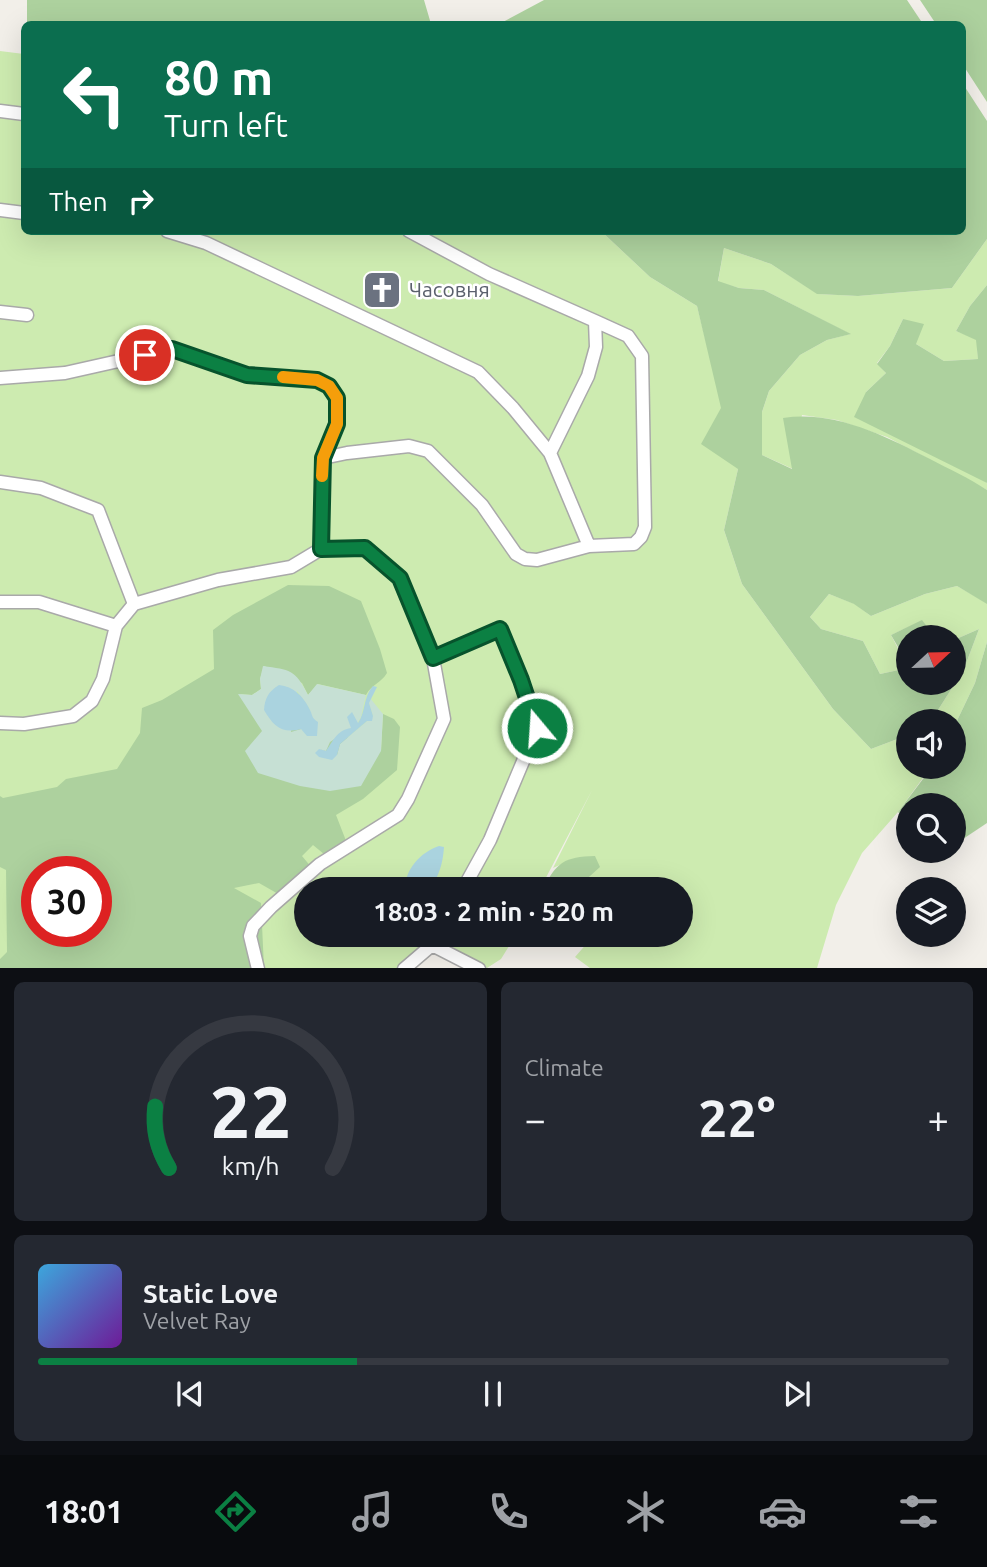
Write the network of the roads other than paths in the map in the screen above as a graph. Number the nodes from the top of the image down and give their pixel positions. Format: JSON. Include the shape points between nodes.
{"nodes":[{"id":1,"x":0,"y":111,"type":"edge"},
{"id":2,"x":21,"y":114,"type":"edge"},
{"id":3,"x":0,"y":210,"type":"edge"},
{"id":4,"x":21,"y":213,"type":"edge"},
{"id":5,"x":180,"y":235,"type":"edge"},
{"id":6,"x":416,"y":235,"type":"edge"},
{"id":7,"x":0,"y":312,"type":"edge"},
{"id":8,"x":27,"y":315,"type":"dead end"},
{"id":9,"x":595,"y":320,"type":"junction"},
{"id":10,"x":0,"y":377,"type":"edge"},
{"id":11,"x":550,"y":453,"type":"junction"},
{"id":12,"x":323,"y":458,"type":"junction"},
{"id":13,"x":0,"y":482,"type":"edge"},
{"id":14,"x":589,"y":546,"type":"junction"},
{"id":15,"x":321,"y":549,"type":"junction"},
{"id":16,"x":0,"y":602,"type":"edge"},
{"id":17,"x":134,"y":604,"type":"junction"},
{"id":18,"x":116,"y":626,"type":"junction"},
{"id":19,"x":433,"y":658,"type":"junction"},
{"id":20,"x":0,"y":723,"type":"edge"},
{"id":21,"x":470,"y":877,"type":"edge"},
{"id":22,"x":427,"y":947,"type":"edge"},
{"id":23,"x":446,"y":947,"type":"edge"},
{"id":24,"x":258,"y":968,"type":"edge"},
{"id":25,"x":404,"y":968,"type":"edge"},
{"id":26,"x":479,"y":968,"type":"edge"}],
"edges":[{"from":1,"to":2,"type":"street"},
{"from":3,"to":4,"type":"street"},
{"from":5,"to":11,"type":"street","via":[[206,243],[478,372]]},
{"from":6,"to":9,"type":"street","via":[[489,274]]},
{"from":7,"to":8,"type":"street"},
{"from":9,"to":11,"type":"street","via":[[596,346],[587,376]]},
{"from":9,"to":14,"type":"street","via":[[628,336],[642,356],[645,527],[634,544]]},
{"from":10,"to":12,"type":"street","via":[[65,373],[172,349],[247,375],[317,380],[329,386],[337,398],[337,424]]},
{"from":11,"to":14,"type":"street"},
{"from":12,"to":14,"type":"street","via":[[409,446],[428,452],[482,505],[516,554],[537,560]]},
{"from":12,"to":15,"type":"street"},
{"from":13,"to":17,"type":"street","via":[[41,488],[98,510]]},
{"from":15,"to":17,"type":"street","via":[[291,567],[218,580]]},
{"from":15,"to":19,"type":"street","via":[[365,548],[400,578]]},
{"from":16,"to":18,"type":"street","via":[[39,602]]},
{"from":17,"to":18,"type":"street"},
{"from":18,"to":20,"type":"street","via":[[103,679],[92,701],[73,716]]},
{"from":19,"to":21,"type":"street","via":[[500,629],[537,728],[491,840]]},
{"from":19,"to":24,"type":"street","via":[[444,719],[408,799],[398,816],[320,864],[253,926],[250,936]]},
{"from":22,"to":25,"type":"street"},
{"from":23,"to":26,"type":"street"}]}
